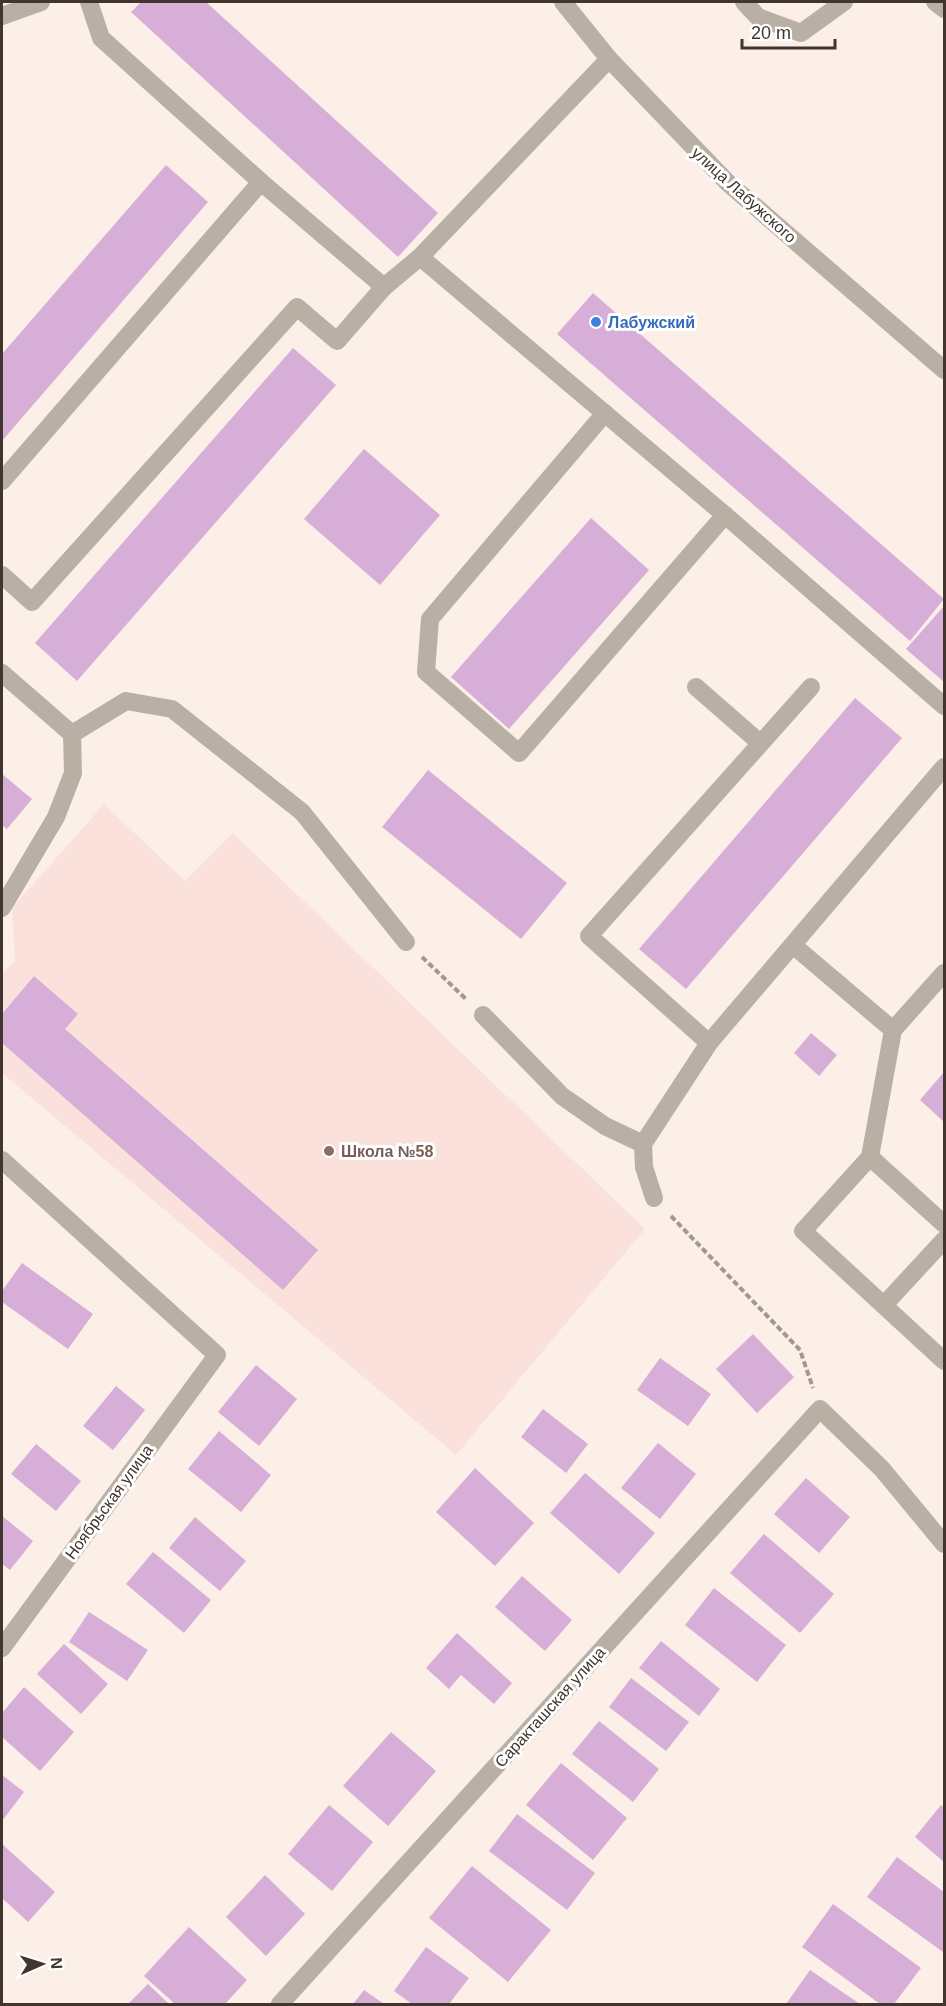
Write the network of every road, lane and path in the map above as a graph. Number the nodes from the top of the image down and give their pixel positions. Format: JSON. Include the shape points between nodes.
{"nodes":[{"id":1,"x":41,"y":2,"type":"edge"},
{"id":2,"x":89,"y":2,"type":"edge"},
{"id":3,"x":563,"y":2,"type":"edge"},
{"id":4,"x":744,"y":2,"type":"edge"},
{"id":5,"x":844,"y":2,"type":"edge"},
{"id":6,"x":935,"y":2,"type":"edge"},
{"id":7,"x":945,"y":9,"type":"edge"},
{"id":8,"x":2,"y":16,"type":"edge"},
{"id":9,"x":609,"y":59,"type":"junction"},
{"id":10,"x":261,"y":182,"type":"junction"},
{"id":11,"x":420,"y":257,"type":"junction"},
{"id":12,"x":384,"y":286,"type":"junction"},
{"id":13,"x":945,"y":370,"type":"edge"},
{"id":14,"x":605,"y":413,"type":"junction"},
{"id":15,"x":2,"y":482,"type":"edge"},
{"id":16,"x":725,"y":516,"type":"junction"},
{"id":17,"x":2,"y":574,"type":"edge"},
{"id":18,"x":2,"y":673,"type":"edge"},
{"id":19,"x":696,"y":687,"type":"dead end"},
{"id":20,"x":811,"y":687,"type":"dead end"},
{"id":21,"x":945,"y":706,"type":"edge"},
{"id":22,"x":72,"y":734,"type":"junction"},
{"id":23,"x":759,"y":742,"type":"junction"},
{"id":24,"x":945,"y":767,"type":"edge"},
{"id":25,"x":2,"y":908,"type":"edge"},
{"id":26,"x":406,"y":942,"type":"joint"},
{"id":27,"x":794,"y":946,"type":"junction"},
{"id":28,"x":945,"y":973,"type":"edge"},
{"id":29,"x":483,"y":1015,"type":"joint"},
{"id":30,"x":893,"y":1030,"type":"junction"},
{"id":31,"x":709,"y":1043,"type":"junction"},
{"id":32,"x":643,"y":1144,"type":"junction"},
{"id":33,"x":870,"y":1157,"type":"junction"},
{"id":34,"x":2,"y":1160,"type":"edge"},
{"id":35,"x":654,"y":1198,"type":"joint"},
{"id":36,"x":945,"y":1224,"type":"edge"},
{"id":37,"x":945,"y":1240,"type":"edge"},
{"id":38,"x":884,"y":1305,"type":"junction"},
{"id":39,"x":945,"y":1361,"type":"edge"},
{"id":40,"x":820,"y":1409,"type":"junction"},
{"id":41,"x":945,"y":1544,"type":"edge"},
{"id":42,"x":2,"y":1648,"type":"edge"},
{"id":43,"x":280,"y":2004,"type":"edge"}],
"edges":[{"from":1,"to":8,"type":"street"},
{"from":2,"to":10,"type":"street","via":[[101,38]]},
{"from":3,"to":9,"type":"street","name":"улица Лабужского"},
{"from":4,"to":5,"type":"street","via":[[758,16],[801,33]]},
{"from":6,"to":7,"type":"street"},
{"from":9,"to":11,"type":"street"},
{"from":9,"to":13,"type":"street","name":"улица Лабужского","via":[[728,183]]},
{"from":10,"to":12,"type":"street"},
{"from":10,"to":15,"type":"street"},
{"from":11,"to":12,"type":"street"},
{"from":11,"to":14,"type":"street"},
{"from":12,"to":17,"type":"street","via":[[337,341],[297,307],[32,602]]},
{"from":14,"to":16,"type":"street"},
{"from":14,"to":16,"type":"street","via":[[430,619],[426,672],[519,753]]},
{"from":16,"to":21,"type":"street"},
{"from":18,"to":22,"type":"street"},
{"from":19,"to":23,"type":"street"},
{"from":20,"to":23,"type":"street"},
{"from":22,"to":25,"type":"street","via":[[73,773],[60,806]]},
{"from":22,"to":26,"type":"street","via":[[126,701],[172,708],[302,812]]},
{"from":23,"to":31,"type":"street","via":[[589,936]]},
{"from":24,"to":27,"type":"street"},
{"from":26,"to":29,"type":"path"},
{"from":27,"to":30,"type":"street"},
{"from":27,"to":31,"type":"street"},
{"from":28,"to":30,"type":"street"},
{"from":29,"to":32,"type":"street","via":[[562,1096],[605,1126]]},
{"from":30,"to":33,"type":"street"},
{"from":31,"to":32,"type":"street"},
{"from":32,"to":35,"type":"street","via":[[644,1167]]},
{"from":33,"to":36,"type":"street"},
{"from":33,"to":38,"type":"street","via":[[803,1231]]},
{"from":34,"to":42,"type":"street","name":"Ноябрьская улица","via":[[217,1355]]},
{"from":35,"to":40,"type":"path","via":[[800,1350]]},
{"from":37,"to":38,"type":"street"},
{"from":38,"to":39,"type":"street"},
{"from":40,"to":41,"type":"street","via":[[882,1469]]},
{"from":40,"to":43,"type":"street","name":"Саракташская улица"}]}
